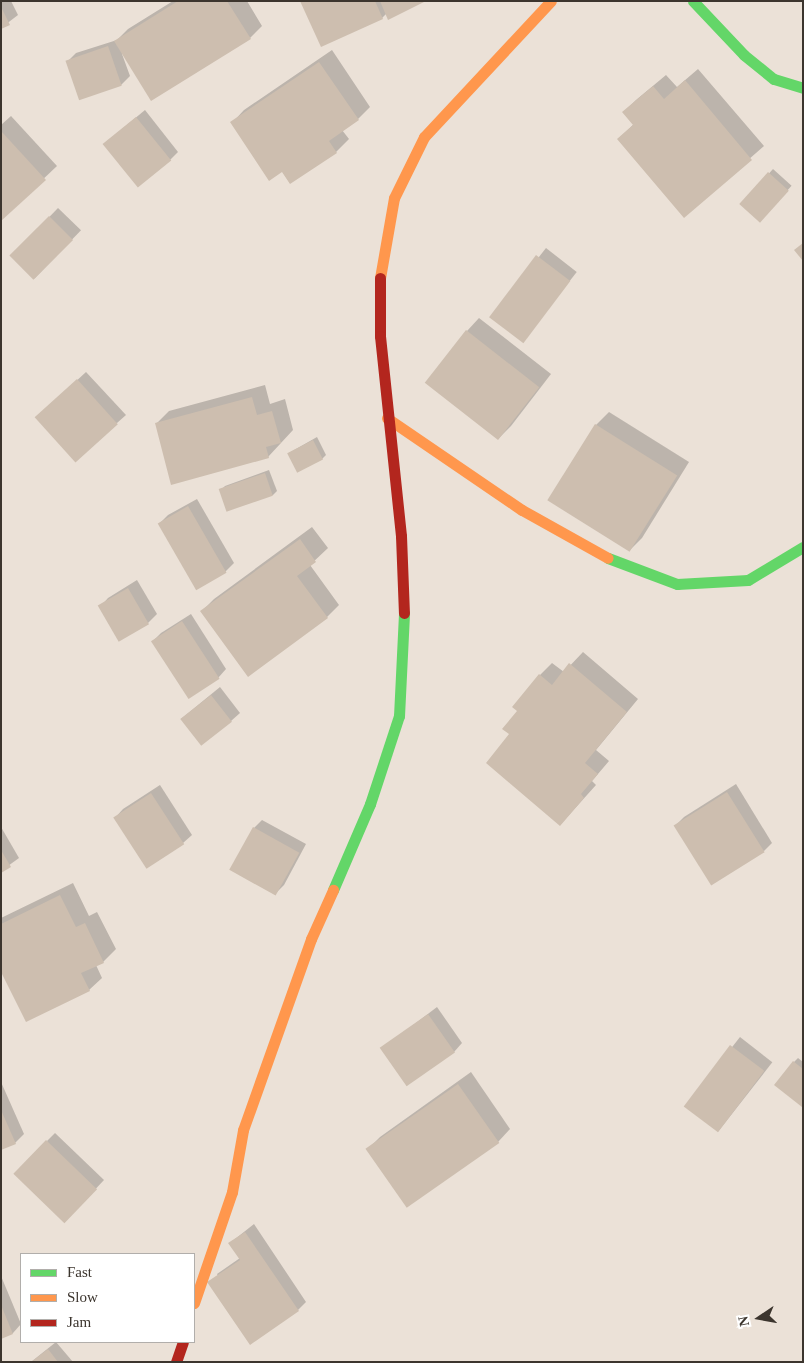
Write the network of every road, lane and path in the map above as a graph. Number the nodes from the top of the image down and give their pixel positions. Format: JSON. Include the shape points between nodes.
{"nodes":[{"id":1,"x":551,"y":1,"type":"edge"},
{"id":2,"x":693,"y":1,"type":"edge"},
{"id":3,"x":803,"y":88,"type":"edge"},
{"id":4,"x":387,"y":418,"type":"junction"},
{"id":5,"x":803,"y":547,"type":"edge"},
{"id":6,"x":195,"y":1300,"type":"edge"},
{"id":7,"x":183,"y":1343,"type":"edge"},
{"id":8,"x":176,"y":1362,"type":"edge"}],
"edges":[{"from":1,"to":4,"type":"street","via":[[424,137],[394,198],[380,272],[380,336]]},
{"from":2,"to":3,"type":"street","via":[[744,55],[774,79]]},
{"from":4,"to":5,"type":"street","via":[[522,510],[616,563],[677,584],[748,580]]},
{"from":4,"to":6,"type":"street","via":[[401,536],[405,629],[399,716],[370,804],[311,939],[269,1053],[243,1130],[232,1192]]},
{"from":7,"to":8,"type":"street"}]}
